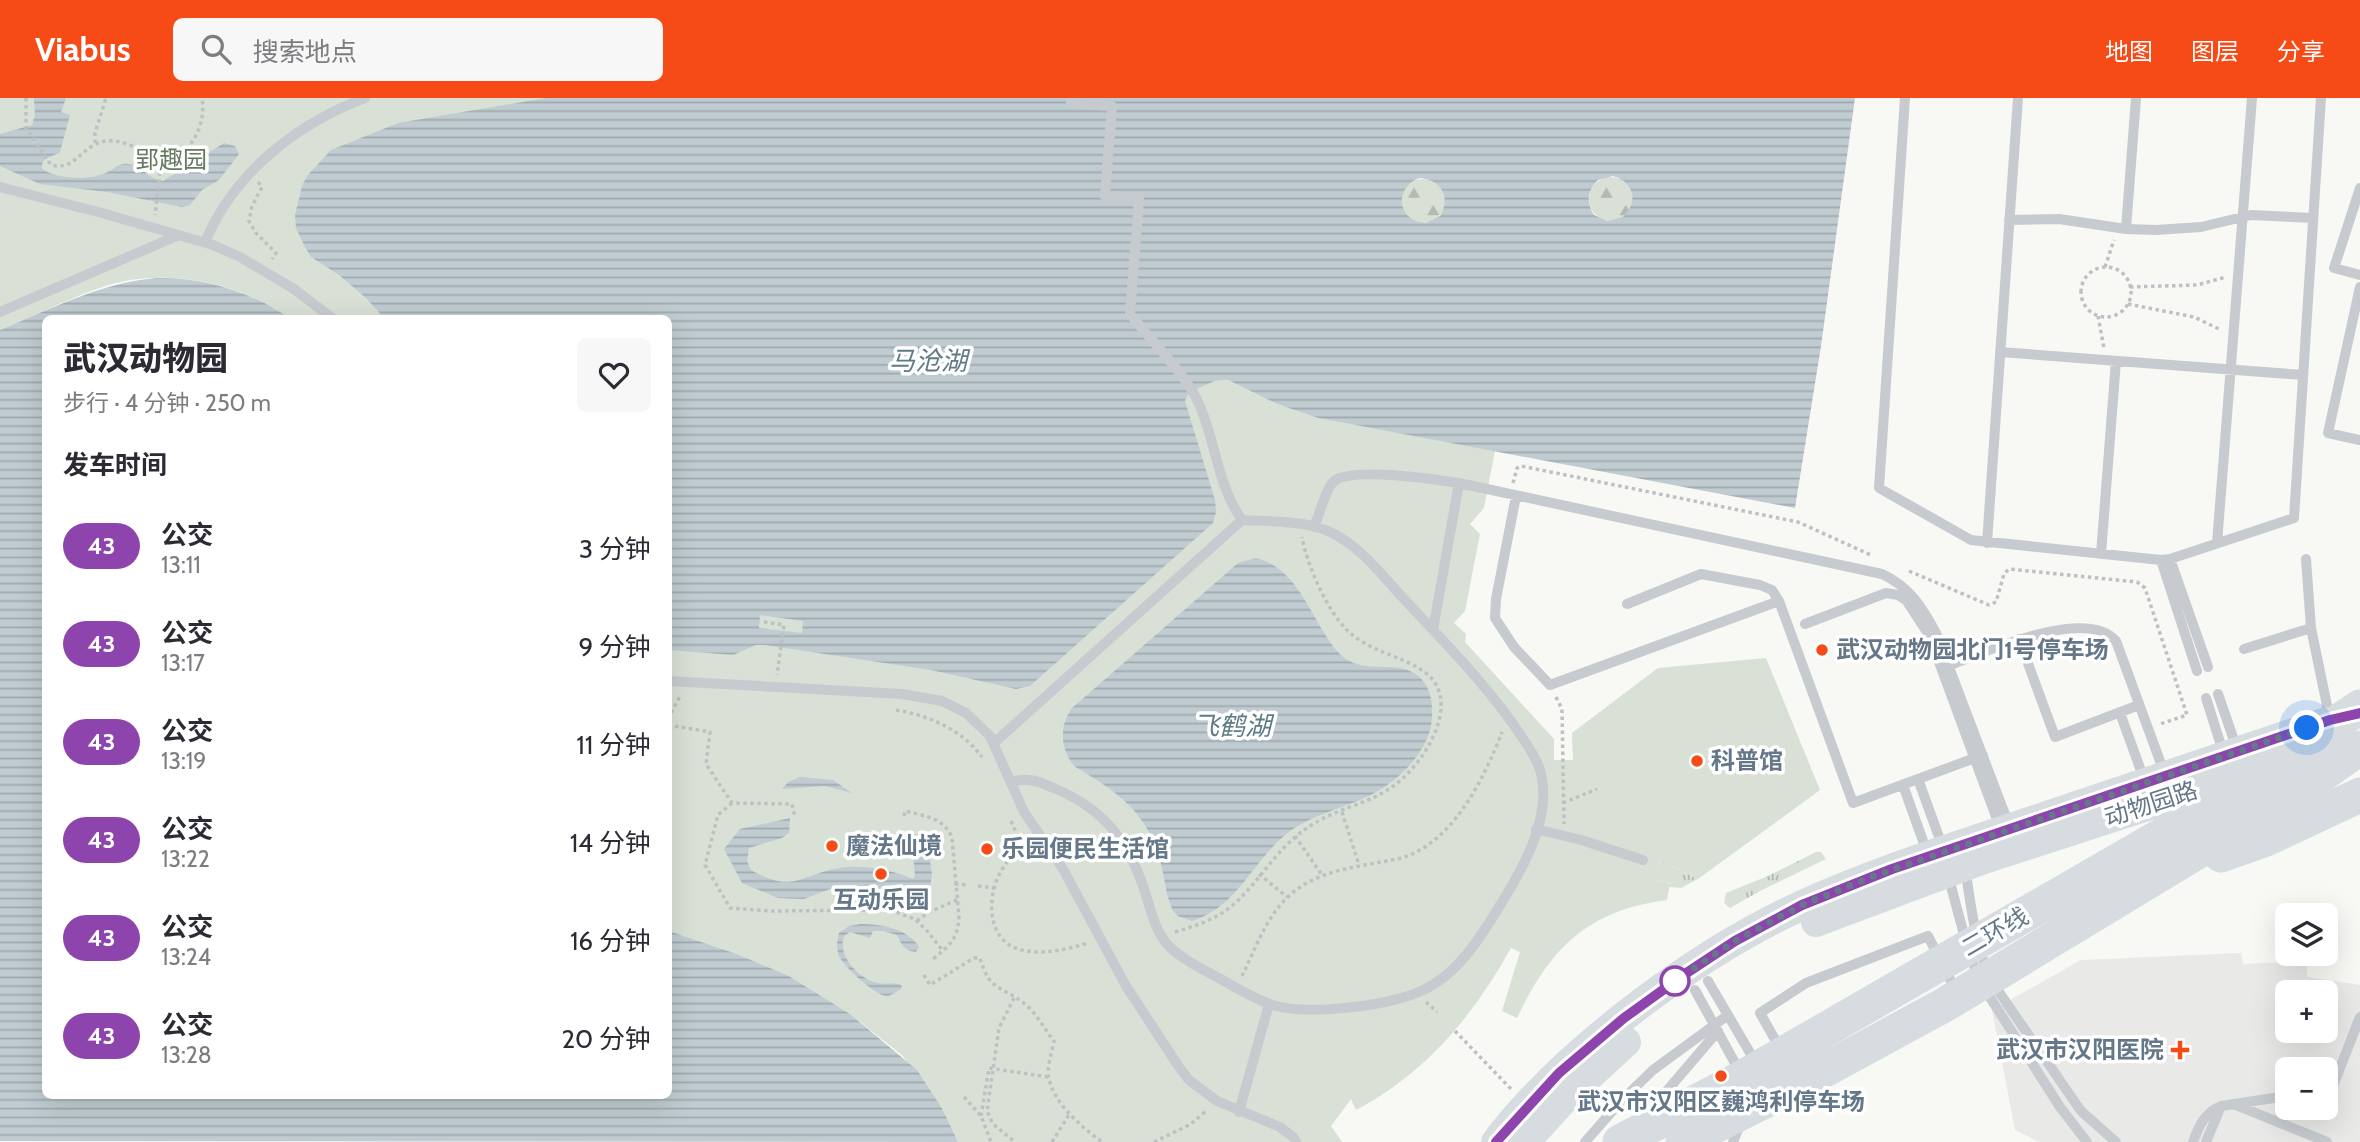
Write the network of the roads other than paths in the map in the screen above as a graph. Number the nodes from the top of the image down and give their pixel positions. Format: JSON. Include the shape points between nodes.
{"nodes":[{"id":1,"x":365,"y":98,"type":"edge"},
{"id":2,"x":1071,"y":98,"type":"edge"},
{"id":3,"x":1905,"y":98,"type":"edge"},
{"id":4,"x":2018,"y":98,"type":"edge"},
{"id":5,"x":2136,"y":98,"type":"edge"},
{"id":6,"x":2252,"y":98,"type":"edge"},
{"id":7,"x":2321,"y":98,"type":"edge"},
{"id":8,"x":0,"y":187,"type":"edge"},
{"id":9,"x":2360,"y":188,"type":"edge"},
{"id":10,"x":2242,"y":216,"type":"junction"},
{"id":11,"x":2313,"y":218,"type":"junction"},
{"id":12,"x":2009,"y":219,"type":"junction"},
{"id":13,"x":2122,"y":229,"type":"junction"},
{"id":14,"x":179,"y":235,"type":"junction"},
{"id":15,"x":205,"y":242,"type":"junction"},
{"id":16,"x":2360,"y":275,"type":"edge"},
{"id":17,"x":2360,"y":287,"type":"edge"},
{"id":18,"x":0,"y":312,"type":"edge"},
{"id":19,"x":328,"y":315,"type":"edge"},
{"id":20,"x":2000,"y":352,"type":"junction"},
{"id":21,"x":2111,"y":361,"type":"junction"},
{"id":22,"x":2231,"y":370,"type":"junction"},
{"id":23,"x":2302,"y":375,"type":"junction"},
{"id":24,"x":2360,"y":440,"type":"edge"},
{"id":25,"x":1459,"y":483,"type":"junction"},
{"id":26,"x":1516,"y":496,"type":"junction"},
{"id":27,"x":1242,"y":520,"type":"junction"},
{"id":28,"x":1314,"y":527,"type":"junction"},
{"id":29,"x":1987,"y":543,"type":"junction"},
{"id":30,"x":2217,"y":543,"type":"junction"},
{"id":31,"x":2101,"y":554,"type":"junction"},
{"id":32,"x":2165,"y":559,"type":"junction"},
{"id":33,"x":2306,"y":559,"type":"dead end"},
{"id":34,"x":1909,"y":591,"type":"junction"},
{"id":35,"x":1887,"y":593,"type":"junction"},
{"id":36,"x":1779,"y":601,"type":"junction"},
{"id":37,"x":1627,"y":604,"type":"dead end"},
{"id":38,"x":1805,"y":624,"type":"dead end"},
{"id":39,"x":2311,"y":628,"type":"junction"},
{"id":40,"x":1433,"y":630,"type":"junction"},
{"id":41,"x":2019,"y":639,"type":"junction"},
{"id":42,"x":2244,"y":649,"type":"dead end"},
{"id":43,"x":1950,"y":665,"type":"junction"},
{"id":44,"x":2202,"y":669,"type":"dead end"},
{"id":45,"x":672,"y":681,"type":"edge"},
{"id":46,"x":2218,"y":694,"type":"dead end"},
{"id":47,"x":2206,"y":698,"type":"dead end"},
{"id":48,"x":2139,"y":705,"type":"junction"},
{"id":49,"x":2120,"y":713,"type":"junction"},
{"id":50,"x":2345,"y":713,"type":"edge"},
{"id":51,"x":2360,"y":713,"type":"edge"},
{"id":52,"x":2360,"y":737,"type":"edge"},
{"id":53,"x":994,"y":743,"type":"junction"},
{"id":54,"x":2360,"y":748,"type":"edge"},
{"id":55,"x":2231,"y":754,"type":"junction"},
{"id":56,"x":1979,"y":757,"type":"junction"},
{"id":57,"x":1918,"y":779,"type":"junction"},
{"id":58,"x":2155,"y":779,"type":"junction"},
{"id":59,"x":1011,"y":783,"type":"junction"},
{"id":60,"x":1903,"y":785,"type":"junction"},
{"id":61,"x":2360,"y":795,"type":"edge"},
{"id":62,"x":1536,"y":829,"type":"junction"},
{"id":63,"x":2006,"y":830,"type":"junction"},
{"id":64,"x":1643,"y":860,"type":"dead end"},
{"id":65,"x":1946,"y":861,"type":"junction"},
{"id":66,"x":2152,"y":880,"type":"junction"},
{"id":67,"x":1702,"y":985,"type":"junction"},
{"id":68,"x":1269,"y":1004,"type":"junction"},
{"id":69,"x":1728,"y":1015,"type":"junction"},
{"id":70,"x":2360,"y":1017,"type":"edge"},
{"id":71,"x":1716,"y":1028,"type":"junction"},
{"id":72,"x":1787,"y":1061,"type":"dead end"},
{"id":73,"x":1794,"y":1073,"type":"dead end"},
{"id":74,"x":2338,"y":1073,"type":"edge"},
{"id":75,"x":1762,"y":1074,"type":"dead end"},
{"id":76,"x":1801,"y":1085,"type":"junction"},
{"id":77,"x":1769,"y":1086,"type":"dead end"},
{"id":78,"x":2275,"y":1098,"type":"edge"},
{"id":79,"x":2234,"y":1105,"type":"junction"},
{"id":80,"x":2221,"y":1107,"type":"junction"},
{"id":81,"x":1239,"y":1112,"type":"junction"},
{"id":82,"x":1296,"y":1142,"type":"edge"},
{"id":83,"x":1496,"y":1142,"type":"edge"},
{"id":84,"x":1525,"y":1142,"type":"edge"},
{"id":85,"x":1585,"y":1142,"type":"edge"},
{"id":86,"x":1621,"y":1142,"type":"edge"},
{"id":87,"x":1648,"y":1142,"type":"edge"},
{"id":88,"x":1683,"y":1142,"type":"edge"},
{"id":89,"x":1707,"y":1142,"type":"edge"},
{"id":90,"x":1733,"y":1142,"type":"edge"},
{"id":91,"x":2087,"y":1142,"type":"edge"},
{"id":92,"x":2116,"y":1142,"type":"edge"},
{"id":93,"x":2193,"y":1142,"type":"edge"},
{"id":94,"x":2206,"y":1142,"type":"edge"},
{"id":95,"x":2327,"y":1142,"type":"edge"}],
"edges":[{"from":1,"to":15,"type":"lane","via":[[295,134],[269,154],[223,206]]},
{"from":2,"to":27,"type":"lane","via":[[1071,103],[1112,106],[1105,196],[1139,198],[1130,314],[1200,405],[1225,492]]},
{"from":3,"to":29,"type":"lane","via":[[1878,485],[1971,540]]},
{"from":4,"to":12,"type":"lane"},
{"from":5,"to":13,"type":"lane"},
{"from":6,"to":10,"type":"lane"},
{"from":7,"to":11,"type":"lane"},
{"from":8,"to":14,"type":"lane"},
{"from":9,"to":16,"type":"lane","via":[[2334,268]]},
{"from":10,"to":11,"type":"lane"},
{"from":10,"to":13,"type":"lane","via":[[2201,227]]},
{"from":10,"to":22,"type":"lane"},
{"from":11,"to":23,"type":"lane"},
{"from":12,"to":13,"type":"lane","via":[[2059,219]]},
{"from":12,"to":20,"type":"lane"},
{"from":14,"to":15,"type":"lane"},
{"from":14,"to":18,"type":"lane"},
{"from":15,"to":19,"type":"lane","via":[[264,270]]},
{"from":17,"to":24,"type":"lane","via":[[2328,433]]},
{"from":20,"to":21,"type":"lane"},
{"from":20,"to":29,"type":"lane"},
{"from":21,"to":22,"type":"lane"},
{"from":21,"to":31,"type":"lane"},
{"from":22,"to":23,"type":"lane"},
{"from":22,"to":30,"type":"lane"},
{"from":23,"to":30,"type":"lane","via":[[2294,518]]},
{"from":25,"to":26,"type":"lane"},
{"from":25,"to":28,"type":"lane","via":[[1403,474],[1340,478],[1332,484]]},
{"from":25,"to":40,"type":"lane"},
{"from":26,"to":34,"type":"lane","via":[[1876,572]]},
{"from":26,"to":36,"type":"lane","via":[[1495,618],[1514,647],[1550,685]]},
{"from":27,"to":28,"type":"lane"},
{"from":27,"to":53,"type":"lane"},
{"from":28,"to":40,"type":"lane","via":[[1341,538],[1361,554]]},
{"from":29,"to":31,"type":"lane"},
{"from":30,"to":32,"type":"lane"},
{"from":31,"to":32,"type":"lane"},
{"from":32,"to":44,"type":"lane"},
{"from":33,"to":39,"type":"lane"},
{"from":34,"to":35,"type":"lane"},
{"from":34,"to":43,"type":"lane","via":[[1923,608]]},
{"from":35,"to":38,"type":"lane"},
{"from":35,"to":56,"type":"lane","via":[[1906,600],[1929,635]]},
{"from":36,"to":37,"type":"lane","via":[[1772,590],[1760,585],[1701,574]]},
{"from":36,"to":60,"type":"lane","via":[[1853,803]]},
{"from":39,"to":42,"type":"lane"},
{"from":39,"to":50,"type":"lane"},
{"from":40,"to":62,"type":"lane","via":[[1529,748],[1541,772],[1543,797]]},
{"from":41,"to":43,"type":"lane"},
{"from":41,"to":48,"type":"lane","via":[[2078,629],[2110,635]]},
{"from":41,"to":49,"type":"lane","via":[[2055,737]]},
{"from":43,"to":56,"type":"lane"},
{"from":45,"to":53,"type":"lane","via":[[934,698],[966,713]]},
{"from":46,"to":55,"type":"lane"},
{"from":47,"to":55,"type":"lane"},
{"from":48,"to":49,"type":"lane"},
{"from":48,"to":58,"type":"lane"},
{"from":49,"to":58,"type":"lane"},
{"from":50,"to":51,"type":"main road","name":"动物园路"},
{"from":50,"to":55,"type":"main road","name":"动物园路"},
{"from":50,"to":86,"type":"highway","name":"二环线","via":[[2206,810],[1740,1079]]},
{"from":52,"to":65,"type":"main road","name":"动物园路"},
{"from":53,"to":59,"type":"lane"},
{"from":54,"to":66,"type":"highway","name":"二环线"},
{"from":55,"to":58,"type":"main road","name":"动物园路"},
{"from":56,"to":57,"type":"lane"},
{"from":56,"to":63,"type":"lane"},
{"from":57,"to":60,"type":"lane"},
{"from":57,"to":65,"type":"lane"},
{"from":58,"to":63,"type":"main road","name":"动物园路"},
{"from":59,"to":68,"type":"lane","via":[[1025,779],[1050,787],[1101,816],[1133,860],[1161,936],[1180,955]]},
{"from":59,"to":81,"type":"lane","via":[[1126,986],[1178,1067],[1217,1101]]},
{"from":60,"to":65,"type":"lane"},
{"from":61,"to":66,"type":"highway","via":[[2266,839]]},
{"from":62,"to":64,"type":"lane"},
{"from":62,"to":68,"type":"lane","via":[[1524,864],[1488,925],[1461,961],[1427,989],[1339,1008],[1294,1009]]},
{"from":63,"to":65,"type":"main road","name":"动物园路"},
{"from":65,"to":67,"type":"main road","name":"动物园路","via":[[1775,942]]},
{"from":65,"to":83,"type":"main road","name":"动物园路","via":[[1892,869],[1802,905],[1735,941],[1624,1018],[1559,1073]]},
{"from":65,"to":91,"type":"lane","via":[[1970,957],[1984,988]]},
{"from":65,"to":92,"type":"lane","via":[[1992,982],[2081,1111]]},
{"from":66,"to":88,"type":"highway","name":"二环线","via":[[1946,1004]]},
{"from":67,"to":69,"type":"lane"},
{"from":67,"to":71,"type":"lane"},
{"from":67,"to":84,"type":"main road","name":"动物园路","via":[[1610,1056]]},
{"from":68,"to":81,"type":"lane"},
{"from":69,"to":71,"type":"lane"},
{"from":69,"to":75,"type":"lane"},
{"from":70,"to":74,"type":"lane"},
{"from":71,"to":85,"type":"lane","via":[[1653,1070]]},
{"from":71,"to":86,"type":"lane"},
{"from":71,"to":90,"type":"lane","via":[[1750,1094]]},
{"from":72,"to":76,"type":"lane","via":[[1760,1013],[1806,983],[1928,936],[1959,998]]},
{"from":73,"to":76,"type":"lane"},
{"from":76,"to":77,"type":"lane","via":[[1776,1098]]},
{"from":78,"to":79,"type":"lane"},
{"from":79,"to":80,"type":"lane"},
{"from":79,"to":95,"type":"lane"},
{"from":80,"to":93,"type":"lane","via":[[2205,1117]]},
{"from":80,"to":94,"type":"lane"},
{"from":81,"to":82,"type":"lane","via":[[1280,1126]]},
{"from":87,"to":89,"type":"lane","via":[[1660,1127]]}]}
